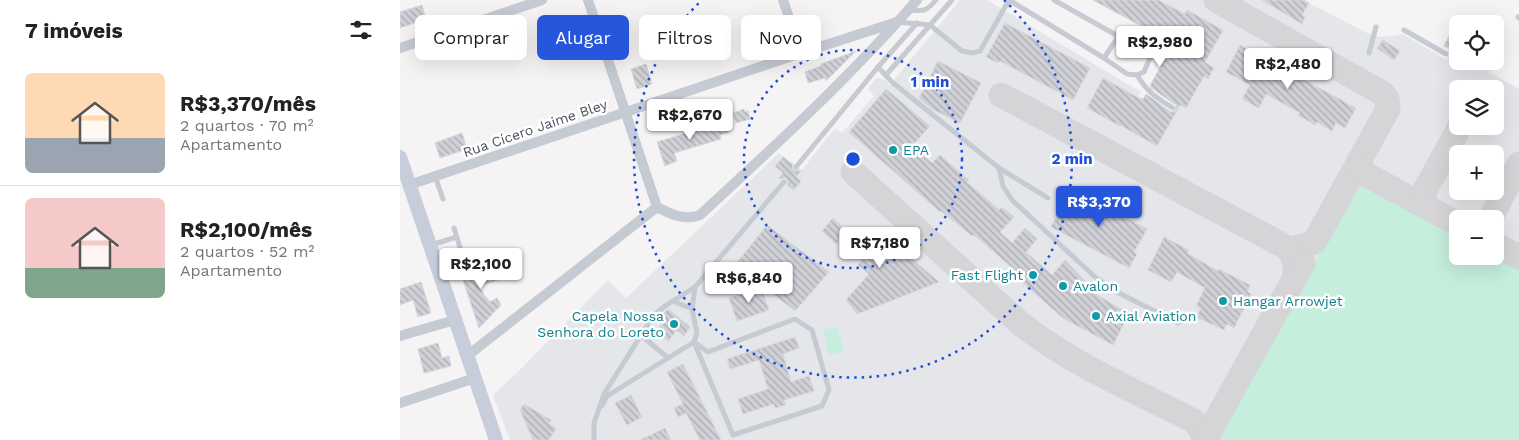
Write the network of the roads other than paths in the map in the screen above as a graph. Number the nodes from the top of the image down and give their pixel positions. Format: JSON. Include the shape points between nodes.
{"nodes":[{"id":1,"x":542,"y":0,"type":"edge"},
{"id":2,"x":588,"y":0,"type":"edge"},
{"id":3,"x":783,"y":0,"type":"edge"},
{"id":4,"x":917,"y":0,"type":"edge"},
{"id":5,"x":936,"y":0,"type":"edge"},
{"id":6,"x":952,"y":0,"type":"edge"},
{"id":7,"x":1009,"y":0,"type":"edge"},
{"id":8,"x":1054,"y":0,"type":"edge"},
{"id":9,"x":908,"y":10,"type":"junction"},
{"id":10,"x":788,"y":15,"type":"edge"},
{"id":11,"x":897,"y":22,"type":"junction"},
{"id":12,"x":917,"y":23,"type":"junction"},
{"id":13,"x":930,"y":24,"type":"junction"},
{"id":14,"x":1376,"y":27,"type":"dead end"},
{"id":15,"x":1404,"y":30,"type":"dead end"},
{"id":16,"x":1118,"y":37,"type":"junction"},
{"id":17,"x":402,"y":45,"type":"edge"},
{"id":18,"x":821,"y":47,"type":"edge"},
{"id":19,"x":1369,"y":53,"type":"dead end"},
{"id":20,"x":1446,"y":54,"type":"dead end"},
{"id":21,"x":1104,"y":58,"type":"junction"},
{"id":22,"x":780,"y":60,"type":"edge"},
{"id":23,"x":878,"y":67,"type":"junction"},
{"id":24,"x":886,"y":75,"type":"junction"},
{"id":25,"x":1137,"y":75,"type":"junction"},
{"id":26,"x":1173,"y":108,"type":"dead end"},
{"id":27,"x":626,"y":112,"type":"junction"},
{"id":28,"x":400,"y":157,"type":"edge"},
{"id":29,"x":796,"y":167,"type":"dead end"},
{"id":30,"x":999,"y":168,"type":"junction"},
{"id":31,"x":435,"y":176,"type":"junction"},
{"id":32,"x":784,"y":182,"type":"dead end"},
{"id":33,"x":409,"y":185,"type":"junction"},
{"id":34,"x":1048,"y":198,"type":"dead end"},
{"id":35,"x":443,"y":199,"type":"dead end"},
{"id":36,"x":657,"y":207,"type":"junction"},
{"id":37,"x":454,"y":228,"type":"dead end"},
{"id":38,"x":456,"y":237,"type":"junction"},
{"id":39,"x":430,"y":245,"type":"junction"},
{"id":40,"x":436,"y":263,"type":"junction"},
{"id":41,"x":696,"y":287,"type":"junction"},
{"id":42,"x":673,"y":301,"type":"junction"},
{"id":43,"x":692,"y":310,"type":"junction"},
{"id":44,"x":455,"y":320,"type":"junction"},
{"id":45,"x":1178,"y":323,"type":"dead end"},
{"id":46,"x":641,"y":335,"type":"junction"},
{"id":47,"x":400,"y":336,"type":"edge"},
{"id":48,"x":694,"y":342,"type":"junction"},
{"id":49,"x":467,"y":356,"type":"junction"},
{"id":50,"x":668,"y":358,"type":"junction"},
{"id":51,"x":475,"y":378,"type":"junction"},
{"id":52,"x":400,"y":403,"type":"edge"},
{"id":53,"x":594,"y":423,"type":"junction"},
{"id":54,"x":496,"y":440,"type":"edge"},
{"id":55,"x":594,"y":440,"type":"edge"}],
"edges":[{"from":1,"to":17,"type":"street"},
{"from":2,"to":27,"type":"street"},
{"from":3,"to":10,"type":"street"},
{"from":4,"to":9,"type":"street"},
{"from":5,"to":9,"type":"lane","via":[[928,10]]},
{"from":6,"to":13,"type":"lane"},
{"from":7,"to":13,"type":"lane","via":[[980,51],[962,51]]},
{"from":7,"to":21,"type":"lane"},
{"from":8,"to":16,"type":"lane"},
{"from":9,"to":11,"type":"street"},
{"from":11,"to":12,"type":"lane"},
{"from":11,"to":18,"type":"street","name":"Rua Cícero Jaime Bley"},
{"from":11,"to":36,"type":"street","via":[[825,98],[700,215],[686,218]]},
{"from":12,"to":13,"type":"lane"},
{"from":12,"to":23,"type":"lane"},
{"from":13,"to":24,"type":"lane"},
{"from":14,"to":19,"type":"lane"},
{"from":15,"to":20,"type":"lane"},
{"from":16,"to":21,"type":"lane"},
{"from":16,"to":25,"type":"lane","via":[[1148,53],[1150,58],[1144,72]]},
{"from":21,"to":25,"type":"lane","via":[[1127,74]]},
{"from":22,"to":27,"type":"street","name":"Rua Cícero Jaime Bley"},
{"from":23,"to":24,"type":"lane"},
{"from":23,"to":29,"type":"lane"},
{"from":24,"to":30,"type":"lane"},
{"from":25,"to":26,"type":"lane","via":[[1153,96]]},
{"from":27,"to":31,"type":"street","name":"Rua Cícero Jaime Bley"},
{"from":27,"to":36,"type":"street"},
{"from":28,"to":33,"type":"main road"},
{"from":30,"to":34,"type":"lane"},
{"from":30,"to":45,"type":"lane","via":[[1003,186],[1012,200],[1095,277],[1115,291]]},
{"from":31,"to":33,"type":"street","name":"Rua Cícero Jaime Bley"},
{"from":31,"to":35,"type":"lane"},
{"from":32,"to":41,"type":"lane"},
{"from":33,"to":39,"type":"main road"},
{"from":36,"to":49,"type":"street"},
{"from":37,"to":38,"type":"lane"},
{"from":38,"to":39,"type":"lane"},
{"from":38,"to":40,"type":"lane","via":[[462,254]]},
{"from":39,"to":40,"type":"main road"},
{"from":40,"to":44,"type":"main road"},
{"from":41,"to":42,"type":"lane"},
{"from":41,"to":43,"type":"lane"},
{"from":42,"to":43,"type":"lane"},
{"from":42,"to":46,"type":"lane","via":[[653,316]]},
{"from":43,"to":48,"type":"lane","via":[[697,333]]},
{"from":44,"to":47,"type":"street"},
{"from":44,"to":49,"type":"main road"},
{"from":46,"to":50,"type":"lane"},
{"from":46,"to":53,"type":"lane","via":[[604,394]]},
{"from":48,"to":48,"type":"lane","via":[[733,435],[822,406],[830,390],[812,330],[794,319],[708,352]]},
{"from":48,"to":50,"type":"lane"},
{"from":49,"to":51,"type":"main road"},
{"from":50,"to":53,"type":"lane","via":[[607,396]]},
{"from":51,"to":52,"type":"street"},
{"from":51,"to":54,"type":"main road"},
{"from":53,"to":55,"type":"lane"}]}
